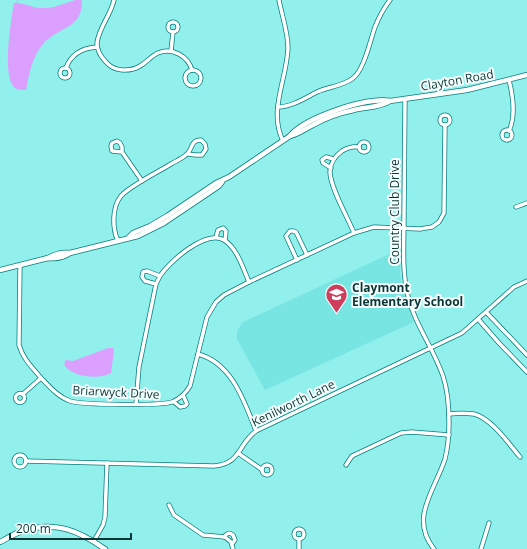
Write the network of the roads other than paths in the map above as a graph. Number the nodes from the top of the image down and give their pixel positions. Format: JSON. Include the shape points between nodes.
{"nodes":[{"id":1,"x":114,"y":0,"type":"edge"},
{"id":2,"x":279,"y":0,"type":"edge"},
{"id":3,"x":390,"y":0,"type":"edge"},
{"id":4,"x":173,"y":32,"type":"dead end"},
{"id":5,"x":97,"y":47,"type":"junction"},
{"id":6,"x":171,"y":51,"type":"junction"},
{"id":7,"x":66,"y":68,"type":"dead end"},
{"id":8,"x":192,"y":70,"type":"junction"},
{"id":9,"x":527,"y":75,"type":"edge"},
{"id":10,"x":509,"y":80,"type":"junction"},
{"id":11,"x":405,"y":99,"type":"junction"},
{"id":12,"x":278,"y":107,"type":"junction"},
{"id":13,"x":445,"y":126,"type":"dead end"},
{"id":14,"x":509,"y":131,"type":"dead end"},
{"id":15,"x":283,"y":141,"type":"junction"},
{"id":16,"x":359,"y":147,"type":"dead end"},
{"id":17,"x":122,"y":152,"type":"dead end"},
{"id":18,"x":188,"y":154,"type":"junction"},
{"id":19,"x":334,"y":159,"type":"junction"},
{"id":20,"x":330,"y":168,"type":"junction"},
{"id":21,"x":142,"y":181,"type":"junction"},
{"id":22,"x":527,"y":203,"type":"edge"},
{"id":23,"x":516,"y":207,"type":"dead end"},
{"id":24,"x":404,"y":227,"type":"junction"},
{"id":25,"x":354,"y":232,"type":"junction"},
{"id":26,"x":216,"y":237,"type":"junction"},
{"id":27,"x":224,"y":240,"type":"junction"},
{"id":28,"x":118,"y":241,"type":"junction"},
{"id":29,"x":307,"y":255,"type":"junction"},
{"id":30,"x":297,"y":260,"type":"junction"},
{"id":31,"x":20,"y":265,"type":"junction"},
{"id":32,"x":0,"y":270,"type":"edge"},
{"id":33,"x":160,"y":276,"type":"junction"},
{"id":34,"x":527,"y":281,"type":"edge"},
{"id":35,"x":249,"y":282,"type":"junction"},
{"id":36,"x":156,"y":284,"type":"junction"},
{"id":37,"x":486,"y":312,"type":"junction"},
{"id":38,"x":478,"y":319,"type":"junction"},
{"id":39,"x":431,"y":349,"type":"junction"},
{"id":40,"x":198,"y":354,"type":"junction"},
{"id":41,"x":527,"y":354,"type":"edge"},
{"id":42,"x":527,"y":372,"type":"edge"},
{"id":43,"x":41,"y":378,"type":"junction"},
{"id":44,"x":23,"y":394,"type":"dead end"},
{"id":45,"x":183,"y":395,"type":"junction"},
{"id":46,"x":174,"y":402,"type":"junction"},
{"id":47,"x":136,"y":404,"type":"junction"},
{"id":48,"x":449,"y":414,"type":"junction"},
{"id":49,"x":256,"y":431,"type":"junction"},
{"id":50,"x":449,"y":435,"type":"junction"},
{"id":51,"x":238,"y":453,"type":"junction"},
{"id":52,"x":520,"y":457,"type":"dead end"},
{"id":53,"x":26,"y":461,"type":"dead end"},
{"id":54,"x":107,"y":463,"type":"junction"},
{"id":55,"x":346,"y":465,"type":"dead end"},
{"id":56,"x":261,"y":470,"type":"dead end"},
{"id":57,"x":169,"y":505,"type":"dead end"},
{"id":58,"x":489,"y":523,"type":"dead end"},
{"id":59,"x":224,"y":537,"type":"junction"},
{"id":60,"x":299,"y":539,"type":"dead end"},
{"id":61,"x":94,"y":541,"type":"junction"},
{"id":62,"x":0,"y":542,"type":"edge"},
{"id":63,"x":232,"y":544,"type":"junction"},
{"id":64,"x":105,"y":549,"type":"edge"},
{"id":65,"x":233,"y":549,"type":"edge"},
{"id":66,"x":299,"y":549,"type":"edge"},
{"id":67,"x":434,"y":549,"type":"edge"},
{"id":68,"x":481,"y":549,"type":"edge"}],
"edges":[{"from":1,"to":5,"type":"street","via":[[100,32]]},
{"from":2,"to":12,"type":"street","via":[[288,46]]},
{"from":3,"to":12,"type":"street","via":[[382,10],[356,76],[286,107]]},
{"from":4,"to":6,"type":"street"},
{"from":5,"to":6,"type":"street","via":[[107,64],[116,69],[126,70],[140,66],[159,52]]},
{"from":5,"to":7,"type":"street","via":[[78,53]]},
{"from":6,"to":8,"type":"street","via":[[188,60]]},
{"from":8,"to":8,"type":"street","via":[[187,73],[186,80],[190,85],[196,85],[201,76]]},
{"from":9,"to":10,"type":"main road","name":"Clayton Road"},
{"from":10,"to":11,"type":"main road","name":"Clayton Road","via":[[467,90]]},
{"from":10,"to":14,"type":"street","via":[[513,99],[512,124]]},
{"from":11,"to":15,"type":"main road","name":"Clayton Road","via":[[329,118]]},
{"from":11,"to":24,"type":"street","name":"Country Club Drive"},
{"from":12,"to":15,"type":"street","via":[[278,130]]},
{"from":13,"to":24,"type":"street","name":"Briarwyck Drive","via":[[444,213],[439,222],[432,227]]},
{"from":15,"to":28,"type":"main road","name":"Clayton Road","via":[[164,223],[138,236]]},
{"from":16,"to":19,"type":"street","via":[[346,149]]},
{"from":17,"to":21,"type":"street"},
{"from":18,"to":18,"type":"street","via":[[202,155],[206,151],[205,144],[201,140],[194,141]]},
{"from":18,"to":21,"type":"street"},
{"from":19,"to":20,"type":"street"},
{"from":19,"to":20,"type":"street","via":[[326,157],[322,160],[323,164]]},
{"from":20,"to":25,"type":"street","via":[[330,179]]},
{"from":21,"to":28,"type":"street","via":[[118,201],[114,220]]},
{"from":22,"to":23,"type":"street"},
{"from":24,"to":25,"type":"street","name":"Briarwyck Drive","via":[[370,227]]},
{"from":24,"to":39,"type":"street","name":"Country Club Drive","via":[[404,273],[407,292]]},
{"from":25,"to":29,"type":"street","name":"Briarwyck Drive"},
{"from":26,"to":27,"type":"street"},
{"from":26,"to":27,"type":"street","via":[[218,230],[224,228]]},
{"from":26,"to":33,"type":"street","via":[[202,241],[181,254]]},
{"from":27,"to":35,"type":"street","via":[[235,252]]},
{"from":28,"to":31,"type":"main road","name":"Clayton Road","via":[[60,258],[48,258]]},
{"from":29,"to":30,"type":"street","name":"Briarwyck Drive"},
{"from":29,"to":30,"type":"street","via":[[296,233],[290,231],[286,236]]},
{"from":30,"to":35,"type":"street","name":"Briarwyck Drive"},
{"from":31,"to":32,"type":"main road","name":"Clayton Road"},
{"from":31,"to":43,"type":"street","name":"Briarwyck Drive","via":[[19,345],[27,362]]},
{"from":33,"to":36,"type":"street"},
{"from":33,"to":36,"type":"street","via":[[150,271],[143,274],[144,280]]},
{"from":34,"to":37,"type":"street","name":"Kenilworth Lane","via":[[514,287]]},
{"from":35,"to":40,"type":"street","name":"Briarwyck Drive","via":[[224,296],[211,309],[204,326]]},
{"from":36,"to":47,"type":"street","via":[[139,367]]},
{"from":37,"to":38,"type":"street","name":"Kenilworth Lane"},
{"from":37,"to":41,"type":"street"},
{"from":38,"to":39,"type":"street","name":"Kenilworth Lane","via":[[462,333]]},
{"from":38,"to":42,"type":"street"},
{"from":39,"to":48,"type":"street","name":"Country Club Drive","via":[[443,375]]},
{"from":39,"to":49,"type":"street","name":"Kenilworth Lane"},
{"from":40,"to":45,"type":"street","name":"Briarwyck Drive","via":[[192,381]]},
{"from":40,"to":49,"type":"street","via":[[217,362],[227,373],[238,390]]},
{"from":43,"to":44,"type":"street"},
{"from":43,"to":47,"type":"street","name":"Briarwyck Drive","via":[[58,394],[72,402]]},
{"from":45,"to":46,"type":"street","name":"Briarwyck Drive"},
{"from":45,"to":46,"type":"street","name":"Briarwyck Drive","via":[[185,406],[180,407]]},
{"from":46,"to":47,"type":"street","name":"Briarwyck Drive","via":[[159,405]]},
{"from":48,"to":50,"type":"street","name":"Country Club Drive"},
{"from":48,"to":52,"type":"street","via":[[475,414],[485,419]]},
{"from":49,"to":51,"type":"street","name":"Kenilworth Lane"},
{"from":50,"to":55,"type":"street","via":[[402,433],[352,456]]},
{"from":50,"to":67,"type":"street","name":"Country Club Drive","via":[[445,460],[423,516],[424,532]]},
{"from":51,"to":54,"type":"street","name":"Kenilworth Lane","via":[[233,460],[218,466]]},
{"from":51,"to":56,"type":"street"},
{"from":53,"to":54,"type":"street","name":"Kenilworth Lane"},
{"from":54,"to":61,"type":"street","via":[[105,517]]},
{"from":57,"to":59,"type":"street","via":[[174,515],[200,534]]},
{"from":58,"to":68,"type":"street"},
{"from":59,"to":63,"type":"street"},
{"from":59,"to":63,"type":"street","via":[[227,533],[233,535],[235,540]]},
{"from":60,"to":66,"type":"street"},
{"from":61,"to":62,"type":"main road","via":[[71,530],[46,527],[23,530]]},
{"from":61,"to":64,"type":"main road"},
{"from":63,"to":65,"type":"street"}]}
